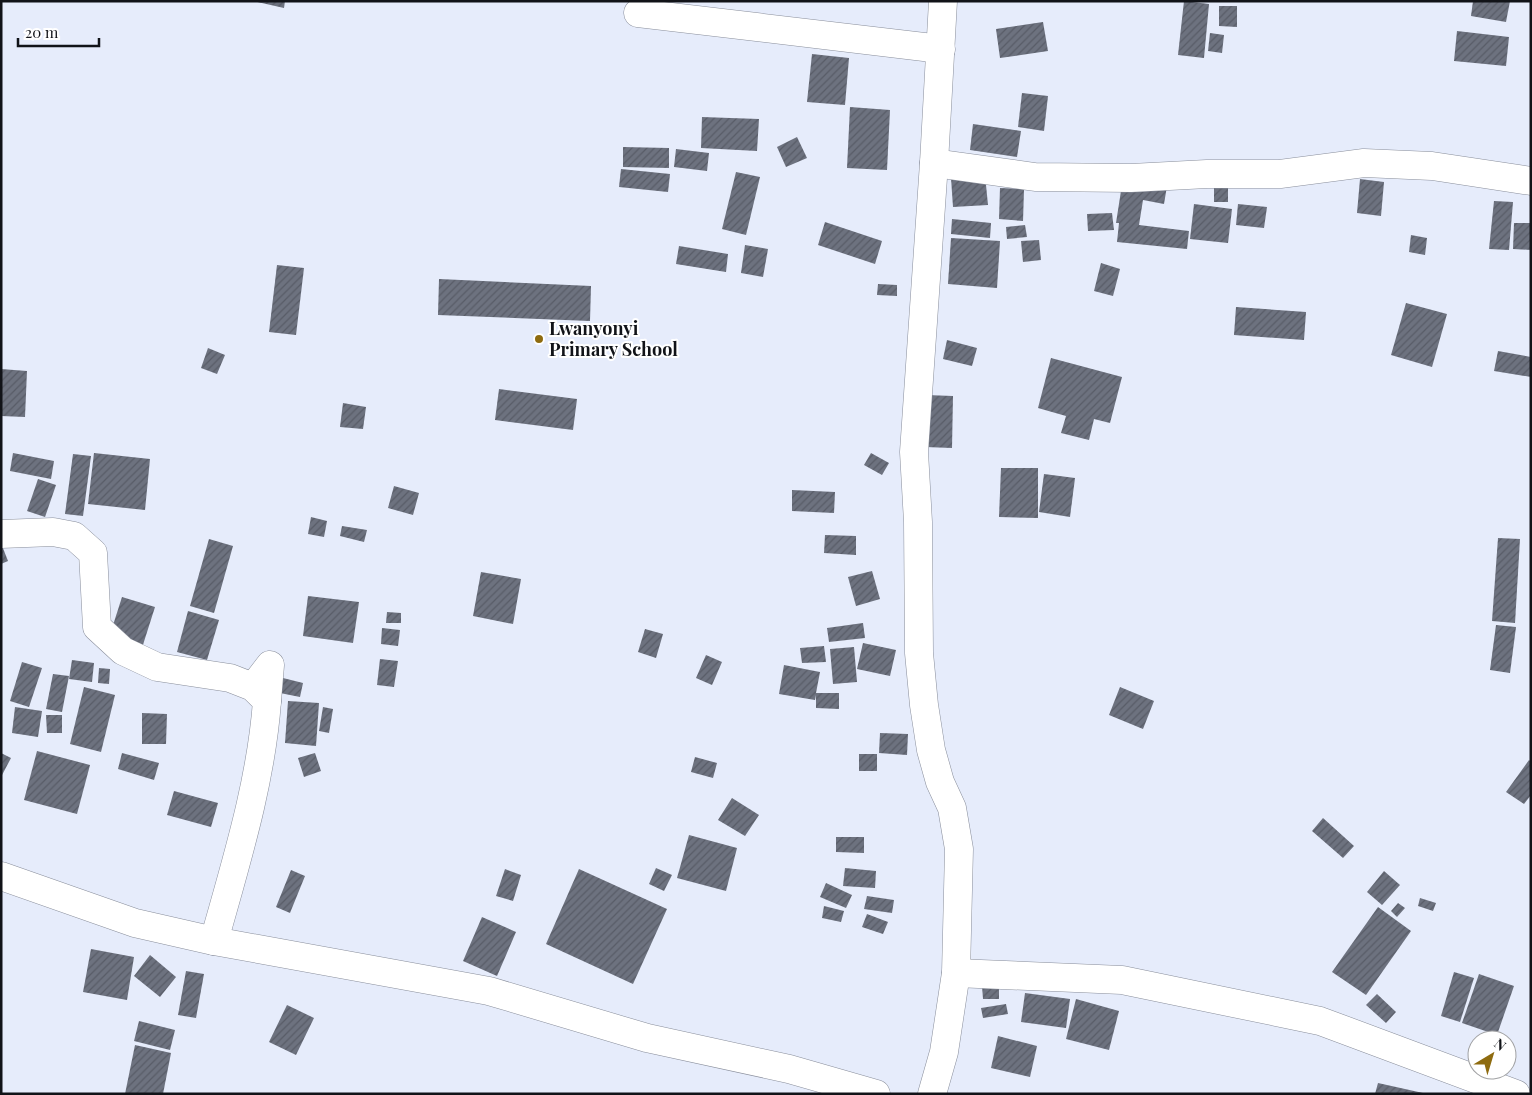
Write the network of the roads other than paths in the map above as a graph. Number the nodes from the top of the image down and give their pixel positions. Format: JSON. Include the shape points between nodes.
{"nodes":[{"id":1,"x":943,"y":1,"type":"edge"},
{"id":2,"x":638,"y":13,"type":"dead end"},
{"id":3,"x":941,"y":49,"type":"junction"},
{"id":4,"x":934,"y":163,"type":"junction"},
{"id":5,"x":1531,"y":180,"type":"edge"},
{"id":6,"x":1,"y":534,"type":"edge"},
{"id":7,"x":1,"y":876,"type":"edge"},
{"id":8,"x":214,"y":940,"type":"junction"},
{"id":9,"x":956,"y":973,"type":"junction"},
{"id":10,"x":876,"y":1094,"type":"edge"},
{"id":11,"x":932,"y":1094,"type":"edge"},
{"id":12,"x":1516,"y":1094,"type":"edge"}],
"edges":[{"from":1,"to":3,"type":"street"},
{"from":2,"to":3,"type":"street"},
{"from":3,"to":4,"type":"street"},
{"from":4,"to":5,"type":"street","via":[[1035,177],[1131,178],[1280,174],[1364,162],[1432,166]]},
{"from":4,"to":9,"type":"street","via":[[914,452],[919,653],[931,750],[952,808],[959,849]]},
{"from":6,"to":8,"type":"street","via":[[54,532],[74,536],[93,553],[97,626],[122,651],[157,667],[230,678],[260,694],[265,729],[251,811]]},
{"from":7,"to":8,"type":"street","via":[[135,923]]},
{"from":8,"to":10,"type":"street","via":[[489,991],[647,1038],[789,1069]]},
{"from":9,"to":11,"type":"street","via":[[944,1052]]},
{"from":9,"to":12,"type":"street","via":[[1122,980],[1320,1021]]}]}
